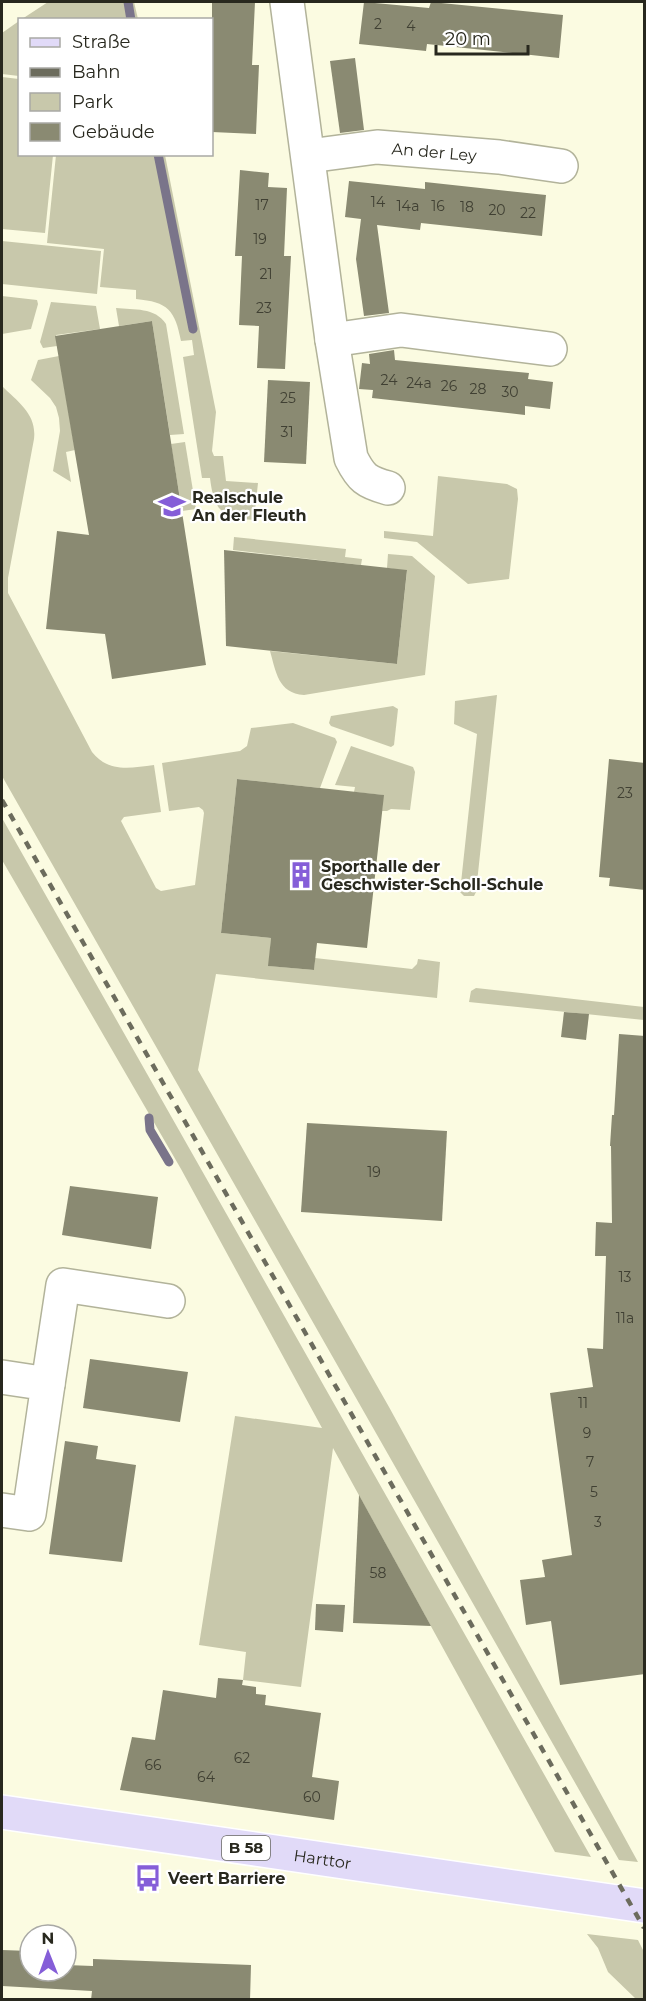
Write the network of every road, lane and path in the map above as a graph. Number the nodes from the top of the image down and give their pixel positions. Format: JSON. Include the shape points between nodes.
{"nodes":[{"id":1,"x":287,"y":2,"type":"edge"},
{"id":2,"x":309,"y":156,"type":"junction"},
{"id":3,"x":561,"y":166,"type":"dead end"},
{"id":4,"x":332,"y":340,"type":"junction"},
{"id":5,"x":550,"y":349,"type":"dead end"},
{"id":6,"x":388,"y":488,"type":"dead end"},
{"id":7,"x":168,"y":1301,"type":"dead end"},
{"id":8,"x":2,"y":1377,"type":"edge"},
{"id":9,"x":48,"y":1384,"type":"junction"},
{"id":10,"x":2,"y":1510,"type":"edge"},
{"id":11,"x":2,"y":1812,"type":"edge"},
{"id":12,"x":645,"y":1906,"type":"edge"}],
"edges":[{"from":1,"to":2,"type":"street"},
{"from":2,"to":3,"type":"street","name":"An der Ley","via":[[377,147]]},
{"from":2,"to":4,"type":"street"},
{"from":4,"to":5,"type":"street","via":[[401,330]]},
{"from":4,"to":6,"type":"street","via":[[351,458],[359,474],[370,483]]},
{"from":7,"to":9,"type":"street","via":[[63,1285]]},
{"from":8,"to":9,"type":"street"},
{"from":9,"to":10,"type":"street","via":[[29,1514]]},
{"from":11,"to":12,"type":"main road","name":"Harttor","number":"B 58"}]}
